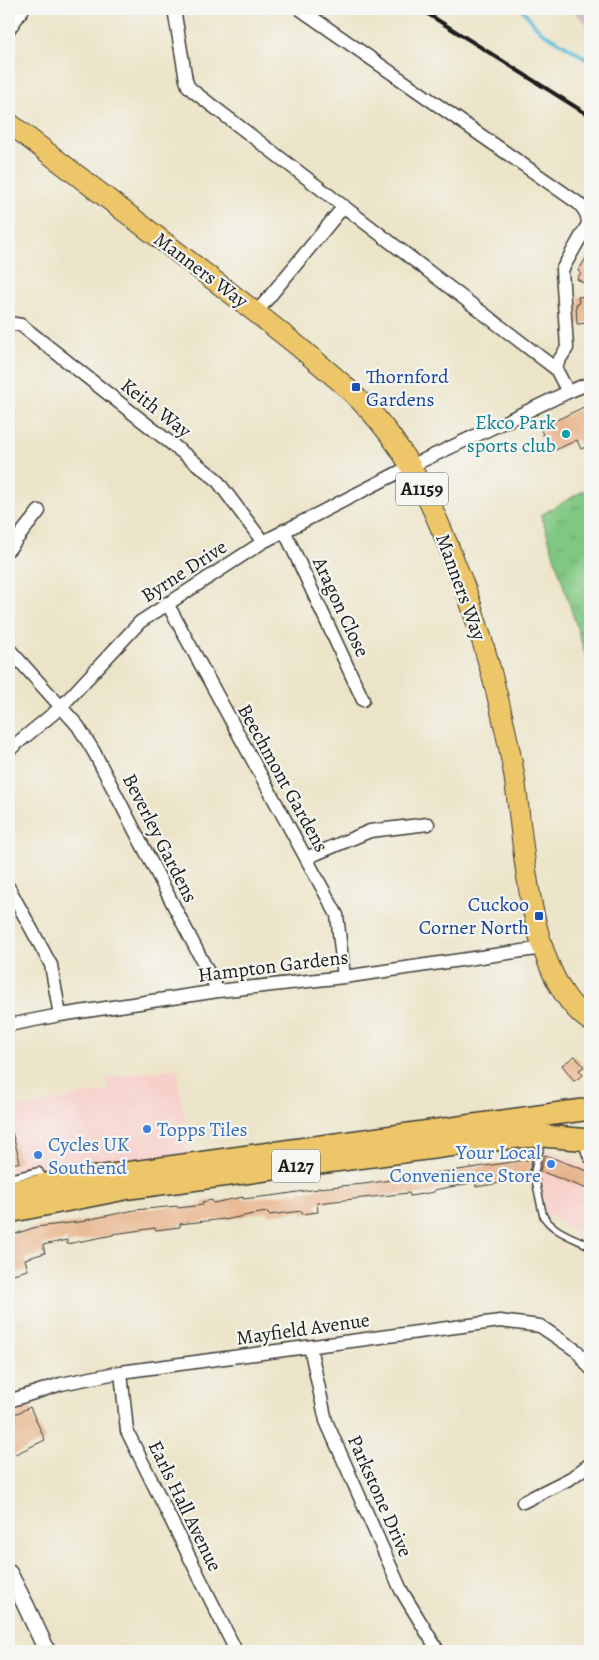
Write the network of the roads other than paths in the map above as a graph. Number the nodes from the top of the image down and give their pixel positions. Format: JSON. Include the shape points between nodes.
{"nodes":[{"id":1,"x":23,"y":9,"type":"edge"},
{"id":2,"x":174,"y":9,"type":"edge"},
{"id":3,"x":300,"y":9,"type":"edge"},
{"id":4,"x":9,"y":29,"type":"edge"},
{"id":5,"x":9,"y":123,"type":"edge"},
{"id":6,"x":344,"y":206,"type":"junction"},
{"id":7,"x":256,"y":313,"type":"junction"},
{"id":8,"x":9,"y":323,"type":"edge"},
{"id":9,"x":556,"y":369,"type":"junction"},
{"id":10,"x":590,"y":383,"type":"edge"},
{"id":11,"x":568,"y":392,"type":"junction"},
{"id":12,"x":411,"y":466,"type":"junction"},
{"id":13,"x":39,"y":512,"type":"dead end"},
{"id":14,"x":284,"y":530,"type":"junction"},
{"id":15,"x":263,"y":542,"type":"junction"},
{"id":16,"x":9,"y":549,"type":"edge"},
{"id":17,"x":167,"y":604,"type":"junction"},
{"id":18,"x":9,"y":649,"type":"edge"},
{"id":19,"x":364,"y":700,"type":"dead end"},
{"id":20,"x":60,"y":708,"type":"junction"},
{"id":21,"x":9,"y":750,"type":"edge"},
{"id":22,"x":428,"y":824,"type":"dead end"},
{"id":23,"x":306,"y":858,"type":"junction"},
{"id":24,"x":9,"y":888,"type":"edge"},
{"id":25,"x":543,"y":948,"type":"junction"},
{"id":26,"x":344,"y":977,"type":"junction"},
{"id":27,"x":218,"y":991,"type":"junction"},
{"id":28,"x":60,"y":1015,"type":"junction"},
{"id":29,"x":587,"y":1019,"type":"edge"},
{"id":30,"x":9,"y":1025,"type":"edge"},
{"id":31,"x":590,"y":1036,"type":"edge"},
{"id":32,"x":590,"y":1109,"type":"edge"},
{"id":33,"x":543,"y":1136,"type":"junction"},
{"id":34,"x":589,"y":1145,"type":"edge"},
{"id":35,"x":9,"y":1178,"type":"edge"},
{"id":36,"x":46,"y":1184,"type":"junction"},
{"id":37,"x":9,"y":1192,"type":"edge"},
{"id":38,"x":9,"y":1212,"type":"edge"},
{"id":39,"x":590,"y":1246,"type":"edge"},
{"id":40,"x":310,"y":1347,"type":"junction"},
{"id":41,"x":590,"y":1368,"type":"edge"},
{"id":42,"x":121,"y":1372,"type":"junction"},
{"id":43,"x":9,"y":1401,"type":"edge"},
{"id":44,"x":590,"y":1464,"type":"edge"},
{"id":45,"x":522,"y":1502,"type":"dead end"},
{"id":46,"x":9,"y":1573,"type":"edge"},
{"id":47,"x":47,"y":1651,"type":"edge"},
{"id":48,"x":236,"y":1651,"type":"edge"},
{"id":49,"x":438,"y":1651,"type":"edge"}],
"edges":[{"from":1,"to":4,"type":"street"},
{"from":2,"to":6,"type":"street","via":[[188,86],[192,91]]},
{"from":3,"to":9,"type":"street","via":[[585,210],[588,224],[562,270],[567,348]]},
{"from":5,"to":7,"type":"main road","name":"Manners Way","number":"A1159"},
{"from":6,"to":7,"type":"street"},
{"from":6,"to":9,"type":"street"},
{"from":7,"to":12,"type":"main road","name":"Manners Way","number":"A1159","via":[[342,382],[378,420]]},
{"from":8,"to":15,"type":"street","name":"Keith Way","via":[[21,325],[216,479]]},
{"from":9,"to":11,"type":"street"},
{"from":10,"to":11,"type":"street"},
{"from":11,"to":12,"type":"street"},
{"from":12,"to":14,"type":"street","name":"Byrne Drive"},
{"from":12,"to":25,"type":"main road","name":"Manners Way","number":"A1159","via":[[470,602],[492,678],[514,775],[530,888]]},
{"from":13,"to":16,"type":"street"},
{"from":14,"to":15,"type":"street","name":"Byrne Drive"},
{"from":14,"to":19,"type":"street","name":"Aragon Close"},
{"from":15,"to":17,"type":"street","name":"Byrne Drive"},
{"from":17,"to":20,"type":"street","name":"Byrne Drive","via":[[140,622]]},
{"from":17,"to":23,"type":"street","name":"Beechmont Gardens"},
{"from":18,"to":20,"type":"street","name":"Beverley Gardens"},
{"from":20,"to":21,"type":"street","name":"Byrne Drive"},
{"from":20,"to":27,"type":"street","name":"Beverley Gardens","via":[[78,726],[94,752]]},
{"from":22,"to":23,"type":"street","via":[[370,830]]},
{"from":23,"to":26,"type":"street","name":"Beechmont Gardens","via":[[337,915]]},
{"from":24,"to":28,"type":"street","via":[[52,965]]},
{"from":25,"to":26,"type":"street","name":"Hampton Gardens"},
{"from":25,"to":29,"type":"main road","name":"Manners Way","number":"A1159","via":[[559,987]]},
{"from":26,"to":27,"type":"street","name":"Hampton Gardens"},
{"from":27,"to":28,"type":"street","name":"Hampton Gardens"},
{"from":28,"to":30,"type":"street","name":"Hampton Gardens"},
{"from":29,"to":31,"type":"main road","name":"Manners Way","number":"A1159"},
{"from":32,"to":36,"type":"highway","number":"A127"},
{"from":33,"to":34,"type":"highway","number":"A127"},
{"from":33,"to":38,"type":"highway","number":"A127","via":[[130,1188]]},
{"from":33,"to":39,"type":"lane","via":[[534,1173],[543,1215],[555,1228]]},
{"from":35,"to":36,"type":"lane","via":[[39,1171]]},
{"from":36,"to":37,"type":"highway","number":"A127"},
{"from":40,"to":41,"type":"street","name":"Mayfield Avenue","via":[[500,1321],[540,1326],[577,1351]]},
{"from":40,"to":42,"type":"street","name":"Mayfield Avenue"},
{"from":40,"to":49,"type":"street","name":"Parkstone Drive","via":[[326,1421],[401,1590]]},
{"from":42,"to":43,"type":"street","name":"Mayfield Avenue","via":[[61,1384]]},
{"from":42,"to":48,"type":"street","name":"Earls Hall Avenue","via":[[127,1431]]},
{"from":44,"to":45,"type":"street","via":[[572,1478]]},
{"from":46,"to":47,"type":"street"}]}
